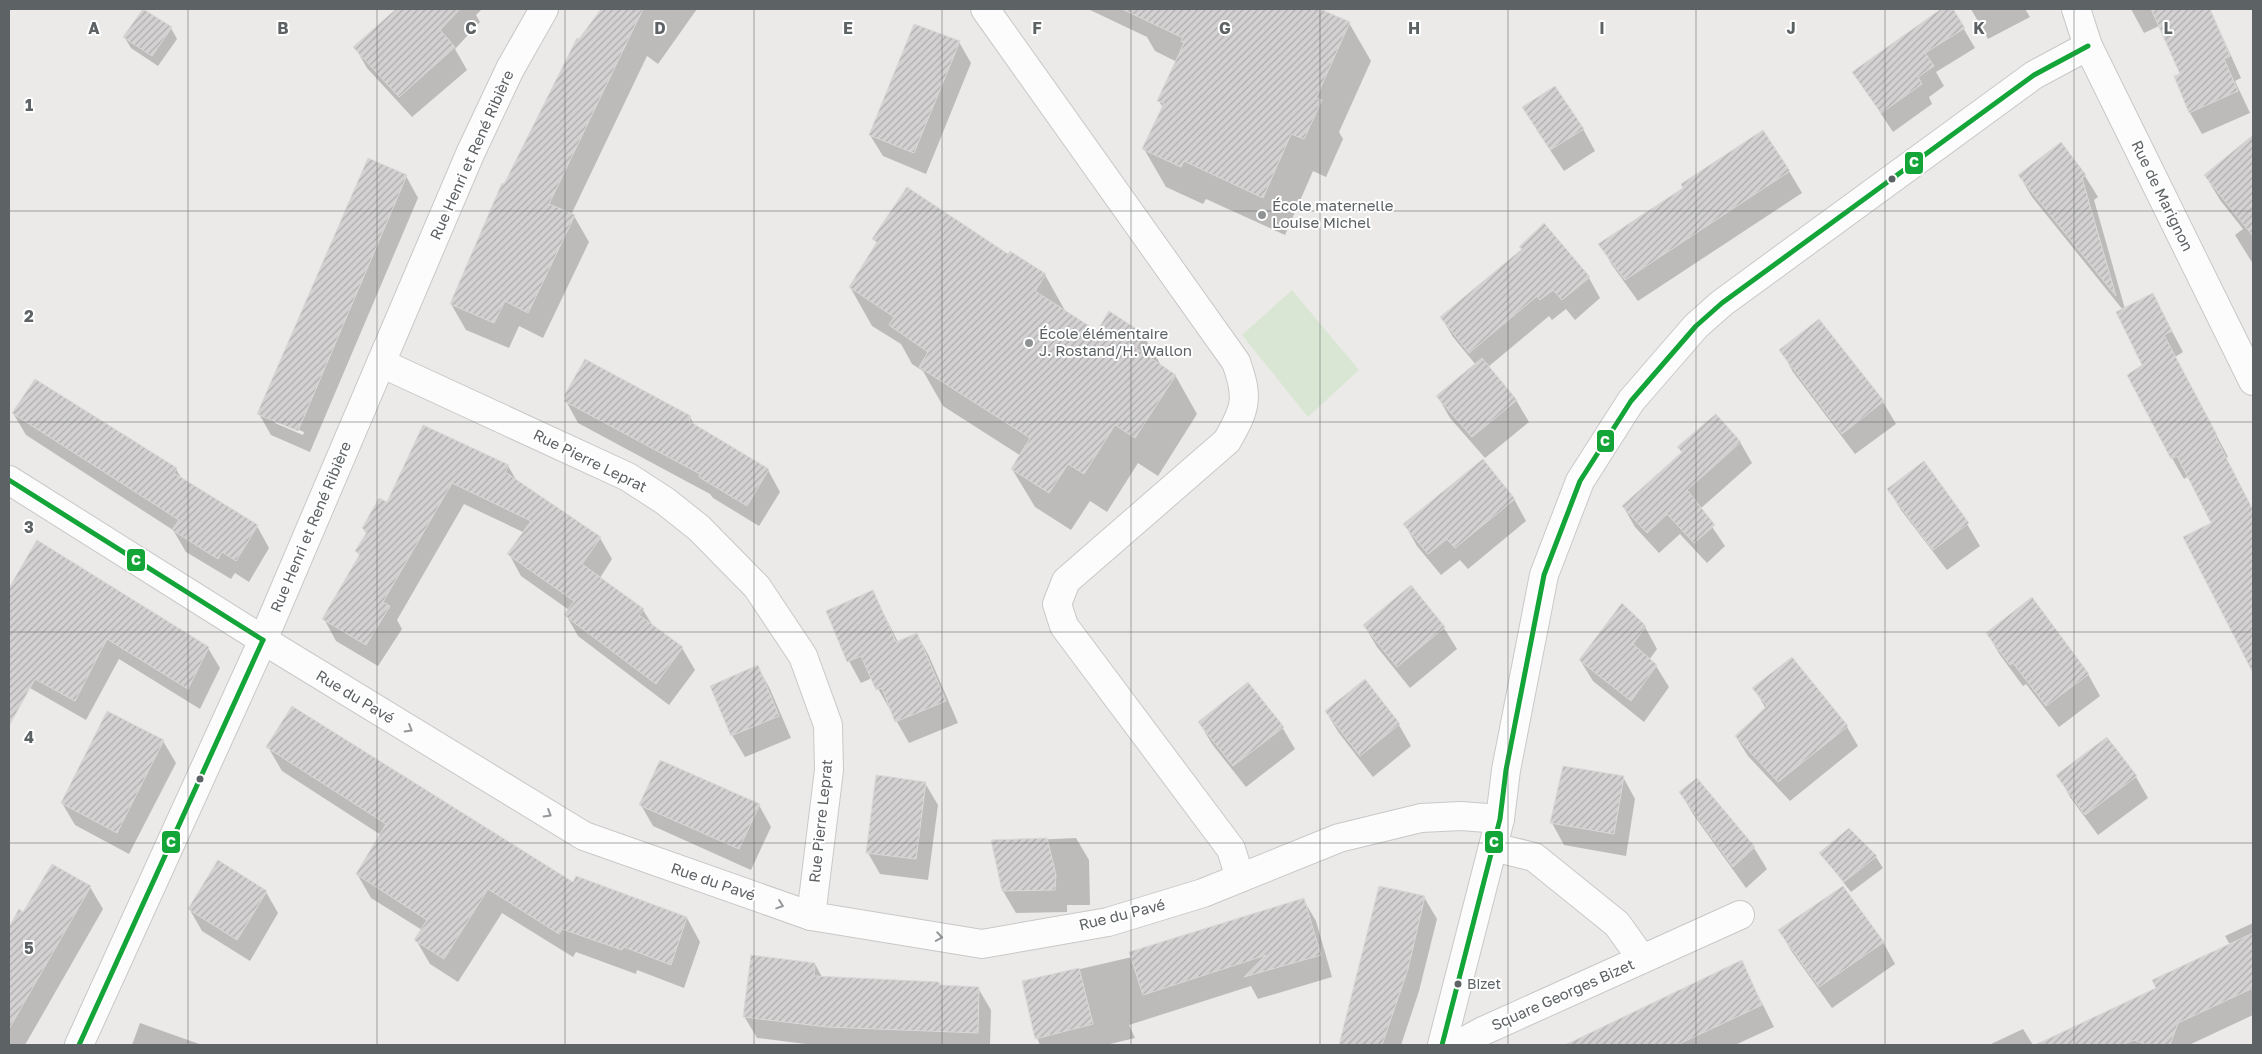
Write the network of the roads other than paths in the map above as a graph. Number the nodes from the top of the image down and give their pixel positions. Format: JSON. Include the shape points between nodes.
{"nodes":[{"id":1,"x":544,"y":9,"type":"edge"},
{"id":2,"x":985,"y":9,"type":"edge"},
{"id":3,"x":2076,"y":9,"type":"edge"},
{"id":4,"x":2088,"y":46,"type":"junction"},
{"id":5,"x":382,"y":363,"type":"junction"},
{"id":6,"x":2253,"y":381,"type":"edge"},
{"id":7,"x":9,"y":480,"type":"edge"},
{"id":8,"x":263,"y":640,"type":"junction"},
{"id":9,"x":1500,"y":819,"type":"junction"},
{"id":10,"x":1493,"y":847,"type":"junction"},
{"id":11,"x":1240,"y":878,"type":"junction"},
{"id":12,"x":1740,"y":915,"type":"dead end"},
{"id":13,"x":811,"y":916,"type":"junction"},
{"id":14,"x":1642,"y":959,"type":"junction"},
{"id":15,"x":79,"y":1045,"type":"edge"},
{"id":16,"x":1442,"y":1045,"type":"edge"},
{"id":17,"x":1457,"y":1045,"type":"edge"}],
"edges":[{"from":1,"to":5,"type":"street","name":"Rue Henri et René Ribière","via":[[510,69],[470,154]]},
{"from":2,"to":11,"type":"street","via":[[1236,362],[1245,387],[1242,415],[1227,441],[1066,581],[1058,604],[1064,626],[1231,849]]},
{"from":3,"to":4,"type":"street","name":"Rue de Marignon"},
{"from":4,"to":6,"type":"street","name":"Rue de Marignon"},
{"from":4,"to":9,"type":"street","via":[[2034,75],[1722,303],[1696,326],[1631,401],[1580,481],[1544,575],[1506,770]]},
{"from":5,"to":8,"type":"street","name":"Rue Henri et René Ribière"},
{"from":5,"to":13,"type":"street","name":"Rue Pierre Leprat","via":[[628,477],[699,528],[758,587],[803,656],[828,725],[829,770]]},
{"from":7,"to":8,"type":"street","name":"Rue du Pavé"},
{"from":8,"to":13,"type":"street","name":"Rue du Pavé","one_way":true,"via":[[584,836]]},
{"from":8,"to":15,"type":"street","name":"Rue Henri et René Ribière"},
{"from":9,"to":10,"type":"street"},
{"from":9,"to":11,"type":"street","name":"Rue du Pavé","via":[[1461,816],[1420,818],[1339,838]]},
{"from":10,"to":14,"type":"street","name":"Square Georges Bizet","via":[[1534,857],[1617,924]]},
{"from":10,"to":16,"type":"street"},
{"from":13,"to":11,"type":"street","name":"Rue du Pavé","one_way":true,"via":[[982,944],[1108,922],[1203,893]]},
{"from":12,"to":14,"type":"street","name":"Square Georges Bizet"},
{"from":14,"to":17,"type":"street","name":"Square Georges Bizet"}]}
